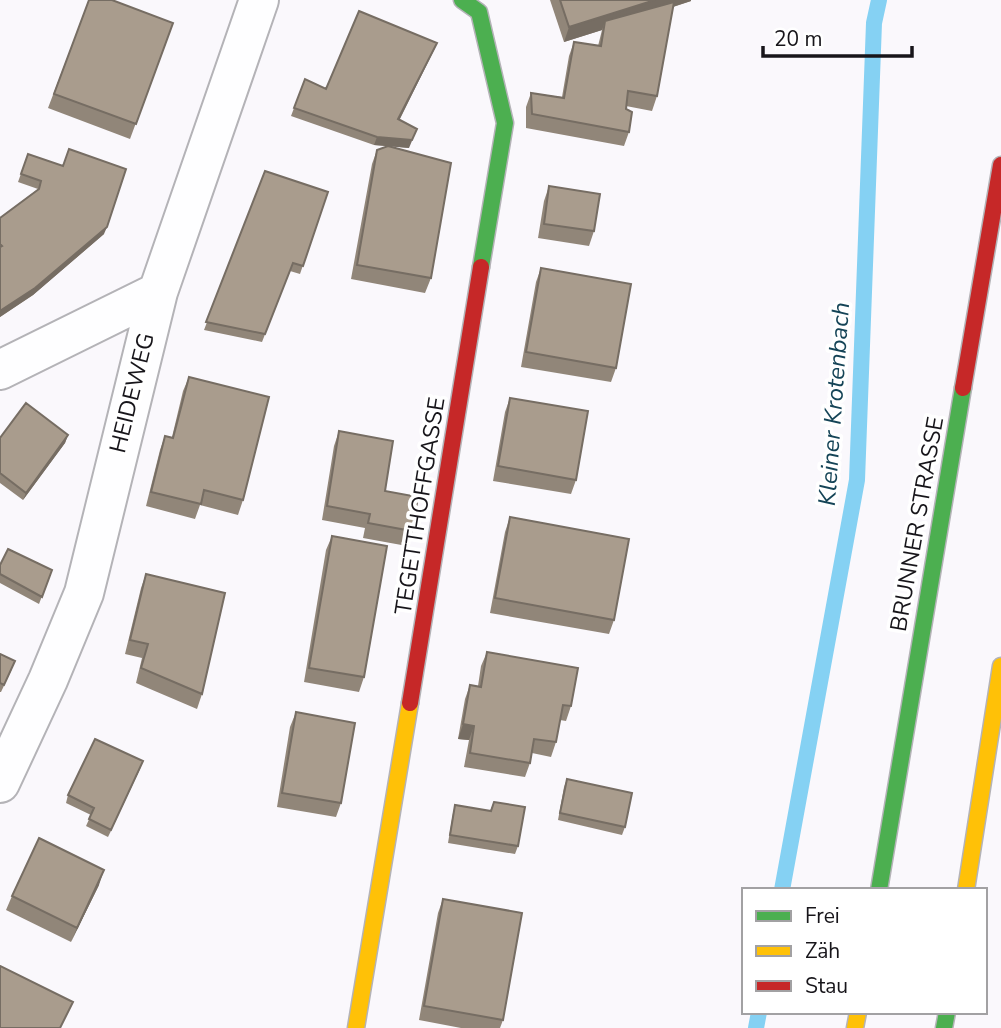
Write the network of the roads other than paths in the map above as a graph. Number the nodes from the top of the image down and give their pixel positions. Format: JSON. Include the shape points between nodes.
{"nodes":[{"id":1,"x":259,"y":0,"type":"edge"},
{"id":2,"x":463,"y":0,"type":"edge"},
{"id":3,"x":1001,"y":165,"type":"edge"},
{"id":4,"x":158,"y":292,"type":"junction"},
{"id":5,"x":0,"y":370,"type":"edge"},
{"id":6,"x":1001,"y":666,"type":"edge"},
{"id":7,"x":0,"y":783,"type":"edge"},
{"id":8,"x":879,"y":888,"type":"edge"},
{"id":9,"x":966,"y":888,"type":"edge"},
{"id":10,"x":356,"y":1028,"type":"edge"}],
"edges":[{"from":1,"to":4,"type":"street","name":"HEIDEWEG"},
{"from":2,"to":10,"type":"street","name":"TEGETTHOFFGASSE","via":[[479,12],[505,123]]},
{"from":3,"to":8,"type":"street","name":"BRUNNER STRASSE"},
{"from":4,"to":5,"type":"street"},
{"from":4,"to":7,"type":"street","name":"HEIDEWEG","via":[[84,593]]},
{"from":6,"to":9,"type":"street"}]}
